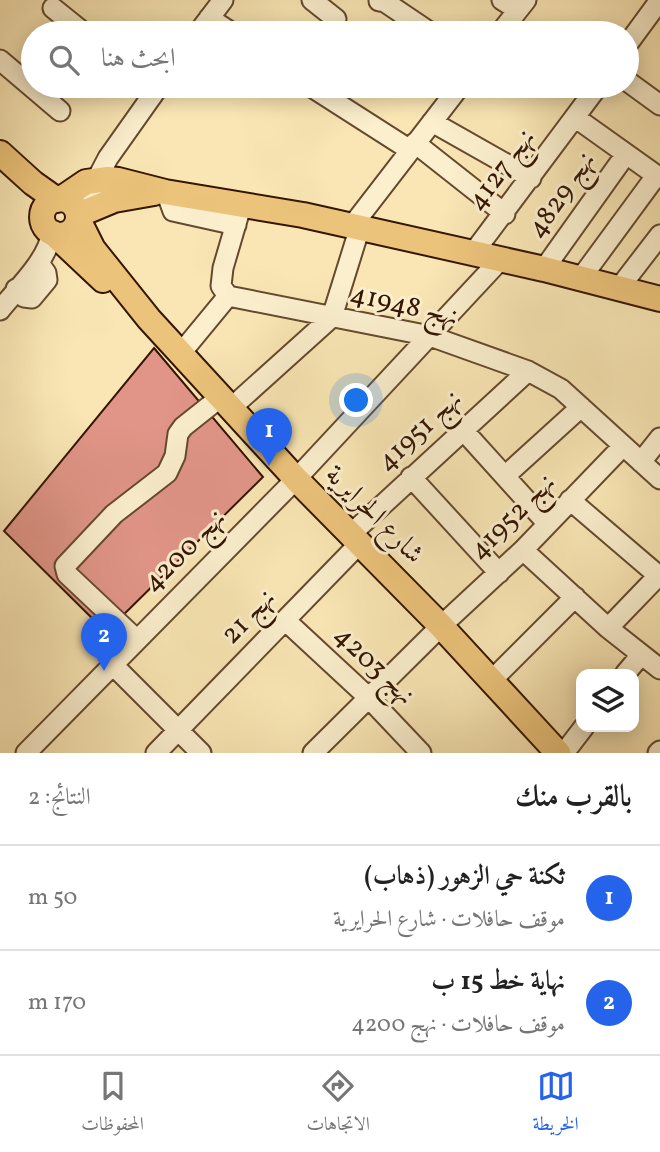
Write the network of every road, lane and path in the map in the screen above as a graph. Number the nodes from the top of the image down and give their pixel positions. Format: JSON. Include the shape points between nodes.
{"nodes":[{"id":1,"x":223,"y":0,"type":"edge"},
{"id":2,"x":312,"y":0,"type":"edge"},
{"id":3,"x":379,"y":1,"type":"edge"},
{"id":4,"x":52,"y":3,"type":"edge"},
{"id":5,"x":515,"y":4,"type":"edge"},
{"id":6,"x":655,"y":4,"type":"edge"},
{"id":7,"x":336,"y":19,"type":"dead end"},
{"id":8,"x":71,"y":21,"type":"edge"},
{"id":9,"x":207,"y":21,"type":"edge"},
{"id":10,"x":413,"y":21,"type":"edge"},
{"id":11,"x":506,"y":21,"type":"edge"},
{"id":12,"x":639,"y":27,"type":"edge"},
{"id":13,"x":0,"y":60,"type":"edge"},
{"id":14,"x":21,"y":78,"type":"edge"},
{"id":15,"x":639,"y":89,"type":"edge"},
{"id":16,"x":45,"y":98,"type":"edge"},
{"id":17,"x":150,"y":98,"type":"edge"},
{"id":18,"x":330,"y":98,"type":"edge"},
{"id":19,"x":451,"y":98,"type":"edge"},
{"id":20,"x":585,"y":98,"type":"edge"},
{"id":21,"x":659,"y":102,"type":"edge"},
{"id":22,"x":60,"y":111,"type":"dead end"},
{"id":23,"x":576,"y":118,"type":"junction"},
{"id":24,"x":432,"y":122,"type":"junction"},
{"id":25,"x":412,"y":147,"type":"junction"},
{"id":26,"x":0,"y":153,"type":"edge"},
{"id":27,"x":626,"y":154,"type":"junction"},
{"id":28,"x":0,"y":174,"type":"edge"},
{"id":29,"x":658,"y":177,"type":"edge"},
{"id":30,"x":531,"y":178,"type":"junction"},
{"id":31,"x":97,"y":179,"type":"junction"},
{"id":32,"x":168,"y":192,"type":"junction"},
{"id":33,"x":239,"y":214,"type":"junction"},
{"id":34,"x":505,"y":214,"type":"junction"},
{"id":35,"x":63,"y":216,"type":"junction"},
{"id":36,"x":356,"y":226,"type":"junction"},
{"id":37,"x":660,"y":235,"type":"edge"},
{"id":38,"x":474,"y":252,"type":"junction"},
{"id":39,"x":501,"y":259,"type":"junction"},
{"id":40,"x":544,"y":269,"type":"junction"},
{"id":41,"x":581,"y":278,"type":"junction"},
{"id":42,"x":620,"y":287,"type":"junction"},
{"id":43,"x":228,"y":296,"type":"junction"},
{"id":44,"x":6,"y":299,"type":"edge"},
{"id":45,"x":660,"y":299,"type":"edge"},
{"id":46,"x":332,"y":317,"type":"junction"},
{"id":47,"x":430,"y":336,"type":"junction"},
{"id":48,"x":181,"y":353,"type":"junction"},
{"id":49,"x":528,"y":371,"type":"junction"},
{"id":50,"x":227,"y":402,"type":"junction"},
{"id":51,"x":581,"y":407,"type":"junction"},
{"id":52,"x":463,"y":430,"type":"junction"},
{"id":53,"x":660,"y":438,"type":"edge"},
{"id":54,"x":623,"y":446,"type":"junction"},
{"id":55,"x":640,"y":462,"type":"junction"},
{"id":56,"x":505,"y":476,"type":"junction"},
{"id":57,"x":411,"y":477,"type":"junction"},
{"id":58,"x":296,"y":479,"type":"junction"},
{"id":59,"x":660,"y":479,"type":"edge"},
{"id":60,"x":570,"y":500,"type":"junction"},
{"id":61,"x":547,"y":523,"type":"junction"},
{"id":62,"x":356,"y":538,"type":"junction"},
{"id":63,"x":523,"y":550,"type":"junction"},
{"id":64,"x":657,"y":568,"type":"edge"},
{"id":65,"x":499,"y":573,"type":"junction"},
{"id":66,"x":575,"y":597,"type":"junction"},
{"id":67,"x":286,"y":621,"type":"junction"},
{"id":68,"x":441,"y":626,"type":"junction"},
{"id":69,"x":608,"y":628,"type":"junction"},
{"id":70,"x":137,"y":640,"type":"junction"},
{"id":71,"x":640,"y":655,"type":"junction"},
{"id":72,"x":113,"y":665,"type":"junction"},
{"id":73,"x":629,"y":669,"type":"edge"},
{"id":74,"x":660,"y":669,"type":"edge"},
{"id":75,"x":491,"y":681,"type":"junction"},
{"id":76,"x":368,"y":697,"type":"junction"},
{"id":77,"x":178,"y":730,"type":"junction"},
{"id":78,"x":580,"y":732,"type":"edge"},
{"id":79,"x":315,"y":752,"type":"edge"},
{"id":80,"x":26,"y":753,"type":"edge"},
{"id":81,"x":156,"y":753,"type":"edge"},
{"id":82,"x":201,"y":753,"type":"edge"},
{"id":83,"x":421,"y":753,"type":"edge"},
{"id":84,"x":558,"y":753,"type":"edge"},
{"id":85,"x":564,"y":753,"type":"edge"}],
"edges":[{"from":1,"to":9,"type":"street"},
{"from":2,"to":7,"type":"street"},
{"from":3,"to":10,"type":"street"},
{"from":4,"to":8,"type":"street"},
{"from":5,"to":11,"type":"street"},
{"from":6,"to":12,"type":"street"},
{"from":13,"to":14,"type":"street"},
{"from":15,"to":21,"type":"street"},
{"from":16,"to":22,"type":"street"},
{"from":17,"to":31,"type":"street"},
{"from":18,"to":25,"type":"street"},
{"from":19,"to":24,"type":"street"},
{"from":20,"to":23,"type":"street","name":"نهج 4127"},
{"from":23,"to":27,"type":"street"},
{"from":23,"to":30,"type":"street","name":"نهج 4127"},
{"from":24,"to":25,"type":"street"},
{"from":24,"to":30,"type":"street"},
{"from":25,"to":34,"type":"street"},
{"from":25,"to":36,"type":"street"},
{"from":26,"to":35,"type":"main road"},
{"from":27,"to":29,"type":"street"},
{"from":27,"to":40,"type":"street","name":"نهج 4829"},
{"from":28,"to":35,"type":"main road"},
{"from":29,"to":41,"type":"street"},
{"from":30,"to":34,"type":"street","name":"نهج 4127"},
{"from":31,"to":32,"type":"main road"},
{"from":31,"to":35,"type":"main road","via":[[77,187]]},
{"from":32,"to":33,"type":"main road"},
{"from":32,"to":35,"type":"main road","via":[[114,200]]},
{"from":33,"to":36,"type":"main road"},
{"from":33,"to":43,"type":"street","via":[[223,268],[221,286]]},
{"from":34,"to":38,"type":"street","name":"نهج 4127"},
{"from":35,"to":44,"type":"street","via":[[39,262]]},
{"from":35,"to":48,"type":"main road","name":"شارع الحرايرية"},
{"from":36,"to":38,"type":"main road"},
{"from":36,"to":46,"type":"street"},
{"from":37,"to":42,"type":"street"},
{"from":38,"to":39,"type":"main road"},
{"from":39,"to":40,"type":"main road"},
{"from":39,"to":47,"type":"street"},
{"from":40,"to":41,"type":"main road"},
{"from":41,"to":42,"type":"main road"},
{"from":42,"to":45,"type":"main road"},
{"from":43,"to":46,"type":"street","name":"نهج 41948"},
{"from":43,"to":48,"type":"street"},
{"from":46,"to":47,"type":"street","name":"نهج 41948"},
{"from":46,"to":50,"type":"street"},
{"from":47,"to":49,"type":"street","name":"نهج 41948"},
{"from":47,"to":58,"type":"street"},
{"from":48,"to":50,"type":"main road","name":"شارع الحرايرية"},
{"from":49,"to":51,"type":"street","name":"نهج 41948","via":[[561,389]]},
{"from":49,"to":52,"type":"street","name":"نهج 41951"},
{"from":50,"to":58,"type":"main road","name":"شارع الحرايرية"},
{"from":50,"to":70,"type":"street","via":[[183,427],[167,474],[114,514],[65,566]]},
{"from":51,"to":54,"type":"street","name":"نهج 41948"},
{"from":51,"to":56,"type":"street"},
{"from":52,"to":56,"type":"street"},
{"from":52,"to":57,"type":"street","name":"نهج 41951"},
{"from":53,"to":55,"type":"street"},
{"from":54,"to":55,"type":"street","name":"نهج 41948"},
{"from":54,"to":60,"type":"street","name":"نهج 41952"},
{"from":55,"to":59,"type":"street","name":"نهج 41948"},
{"from":56,"to":61,"type":"street"},
{"from":57,"to":62,"type":"street","name":"نهج 41951"},
{"from":57,"to":65,"type":"street"},
{"from":58,"to":62,"type":"main road","name":"شارع الحرايرية"},
{"from":58,"to":70,"type":"street","name":"نهج 4200"},
{"from":60,"to":61,"type":"street","name":"نهج 41952"},
{"from":60,"to":64,"type":"street"},
{"from":61,"to":63,"type":"street","name":"نهج 41952"},
{"from":62,"to":67,"type":"street","name":"نهج 21"},
{"from":62,"to":68,"type":"main road","name":"شارع الحرايرية"},
{"from":63,"to":65,"type":"street","name":"نهج 41952"},
{"from":63,"to":66,"type":"street"},
{"from":64,"to":69,"type":"street"},
{"from":65,"to":68,"type":"street","name":"نهج 41952"},
{"from":66,"to":69,"type":"street"},
{"from":66,"to":75,"type":"street"},
{"from":67,"to":76,"type":"street","name":"نهج 4203"},
{"from":67,"to":77,"type":"street","name":"نهج 21"},
{"from":68,"to":75,"type":"main road","name":"شارع الحرايرية"},
{"from":68,"to":76,"type":"street","name":"نهج 41952"},
{"from":69,"to":71,"type":"street"},
{"from":70,"to":72,"type":"street","name":"نهج 4200"},
{"from":71,"to":73,"type":"street"},
{"from":71,"to":74,"type":"street"},
{"from":72,"to":77,"type":"street"},
{"from":72,"to":80,"type":"street","name":"نهج 4200"},
{"from":75,"to":84,"type":"main road","name":"شارع الحرايرية"},
{"from":76,"to":79,"type":"street","name":"نهج 41952"},
{"from":76,"to":83,"type":"street","name":"نهج 4203"},
{"from":77,"to":81,"type":"street","name":"نهج 21"},
{"from":77,"to":82,"type":"street"},
{"from":78,"to":85,"type":"street"}]}
